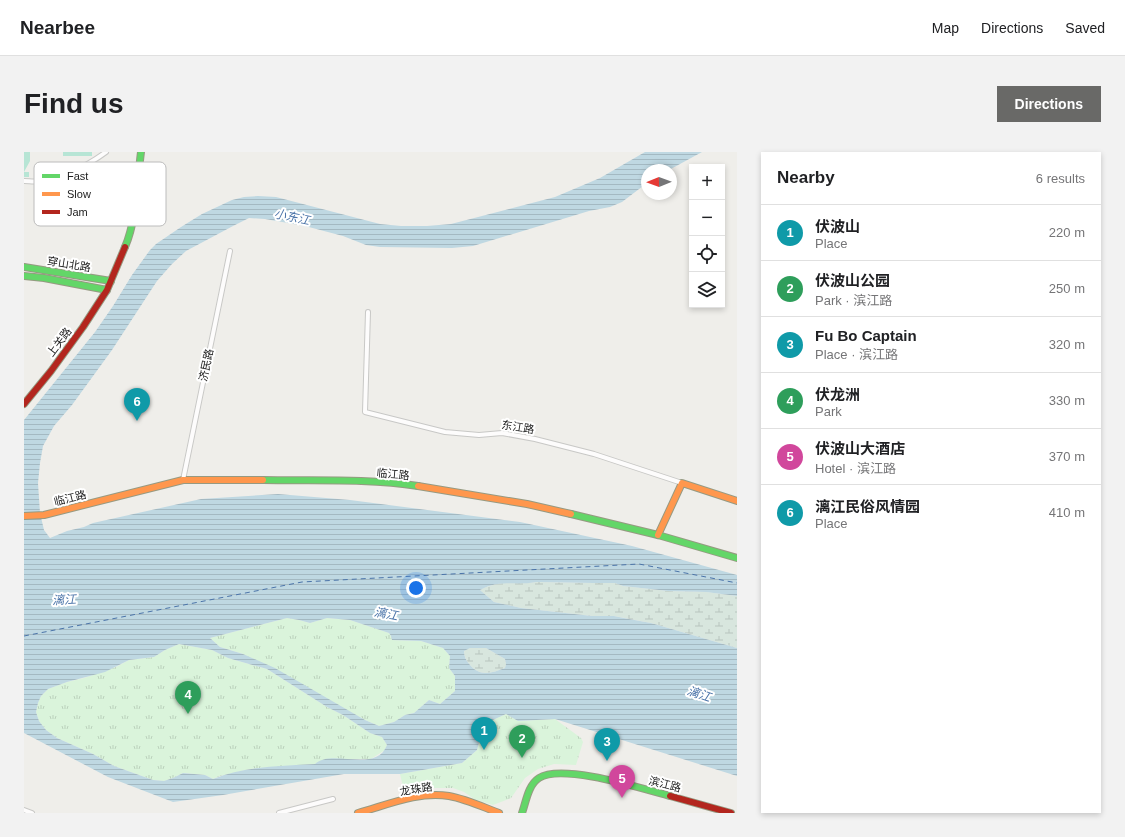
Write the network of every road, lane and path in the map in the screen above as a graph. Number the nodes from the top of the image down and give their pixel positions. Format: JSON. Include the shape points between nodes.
{"nodes":[{"id":1,"x":106,"y":152,"type":"edge"},
{"id":2,"x":141,"y":152,"type":"edge"},
{"id":3,"x":91,"y":162,"type":"edge"},
{"id":4,"x":140,"y":162,"type":"edge"},
{"id":5,"x":131,"y":226,"type":"edge"},
{"id":6,"x":230,"y":251,"type":"dead end"},
{"id":7,"x":24,"y":267,"type":"edge"},
{"id":8,"x":24,"y":276,"type":"edge"},
{"id":9,"x":111,"y":281,"type":"junction"},
{"id":10,"x":107,"y":290,"type":"junction"},
{"id":11,"x":368,"y":312,"type":"dead end"},
{"id":12,"x":24,"y":404,"type":"edge"},
{"id":13,"x":183,"y":480,"type":"junction"},
{"id":14,"x":682,"y":483,"type":"junction"},
{"id":15,"x":737,"y":501,"type":"edge"},
{"id":16,"x":24,"y":516,"type":"edge"},
{"id":17,"x":658,"y":535,"type":"junction"},
{"id":18,"x":737,"y":558,"type":"edge"},
{"id":19,"x":333,"y":799,"type":"dead end"},
{"id":20,"x":24,"y":810,"type":"edge"},
{"id":21,"x":32,"y":813,"type":"edge"},
{"id":22,"x":279,"y":813,"type":"edge"},
{"id":23,"x":358,"y":813,"type":"edge"},
{"id":24,"x":499,"y":813,"type":"edge"},
{"id":25,"x":522,"y":813,"type":"edge"},
{"id":26,"x":731,"y":813,"type":"edge"}],
"edges":[{"from":1,"to":3,"type":"street"},
{"from":2,"to":4,"type":"street","name":"上关路"},
{"from":5,"to":9,"type":"street","name":"上关路"},
{"from":6,"to":13,"type":"street","name":"济民路"},
{"from":7,"to":9,"type":"street","name":"穿山北路"},
{"from":8,"to":10,"type":"street","name":"穿山北路"},
{"from":9,"to":10,"type":"street","name":"上关路"},
{"from":10,"to":12,"type":"street","name":"上关路","via":[[83,327]]},
{"from":11,"to":14,"type":"street","name":"东江路","via":[[365,412],[445,432],[479,435],[502,432],[535,439],[594,454]]},
{"from":13,"to":16,"type":"street","name":"临江路","via":[[44,515]]},
{"from":13,"to":17,"type":"street","name":"临江路","via":[[350,481],[404,484],[527,504]]},
{"from":14,"to":15,"type":"street","name":"东江路"},
{"from":14,"to":17,"type":"street"},
{"from":17,"to":18,"type":"street","name":"临江路"},
{"from":19,"to":22,"type":"street"},
{"from":20,"to":21,"type":"street"},
{"from":23,"to":24,"type":"street","name":"龙珠路","via":[[405,799],[435,795],[465,800]]},
{"from":25,"to":26,"type":"street","name":"滨江路","via":[[532,786],[538,779],[549,774],[563,773],[594,777],[690,800]]}]}
